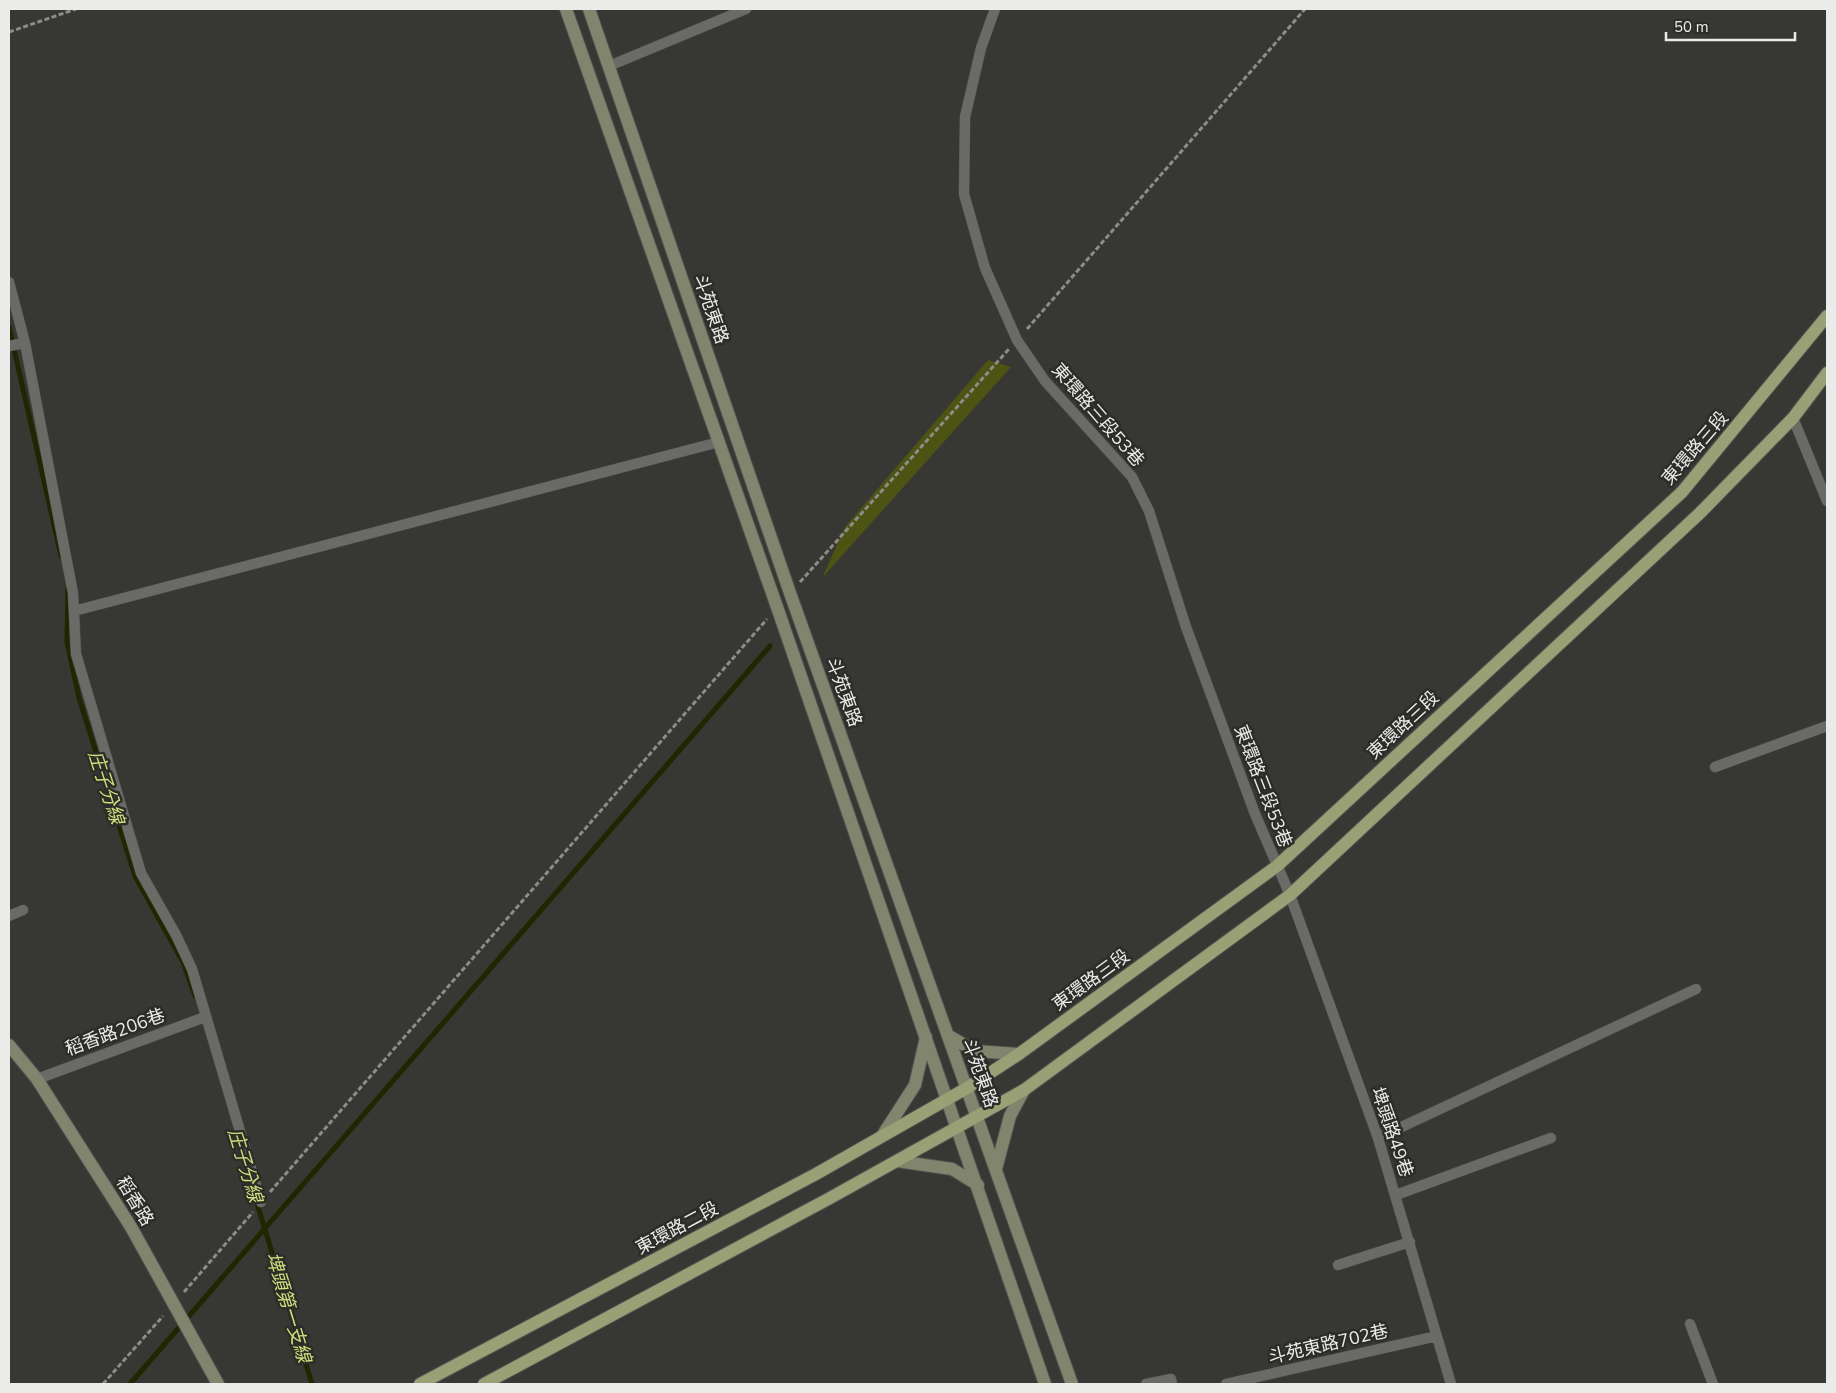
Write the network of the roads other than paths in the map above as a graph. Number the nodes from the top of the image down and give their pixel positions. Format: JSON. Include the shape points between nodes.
{"nodes":[{"id":1,"x":566,"y":9,"type":"edge"},
{"id":2,"x":589,"y":9,"type":"edge"},
{"id":3,"x":746,"y":9,"type":"edge"},
{"id":4,"x":995,"y":9,"type":"edge"},
{"id":5,"x":609,"y":66,"type":"junction"},
{"id":6,"x":9,"y":282,"type":"edge"},
{"id":7,"x":1827,"y":316,"type":"edge"},
{"id":8,"x":25,"y":343,"type":"junction"},
{"id":9,"x":9,"y":346,"type":"edge"},
{"id":10,"x":1827,"y":373,"type":"edge"},
{"id":11,"x":1793,"y":418,"type":"junction"},
{"id":12,"x":719,"y":442,"type":"junction"},
{"id":13,"x":1827,"y":501,"type":"edge"},
{"id":14,"x":74,"y":611,"type":"junction"},
{"id":15,"x":1827,"y":726,"type":"edge"},
{"id":16,"x":1715,"y":767,"type":"dead end"},
{"id":17,"x":1277,"y":866,"type":"junction"},
{"id":18,"x":1290,"y":895,"type":"junction"},
{"id":19,"x":23,"y":910,"type":"dead end"},
{"id":20,"x":9,"y":916,"type":"edge"},
{"id":21,"x":1696,"y":989,"type":"dead end"},
{"id":22,"x":205,"y":1017,"type":"junction"},
{"id":23,"x":949,"y":1036,"type":"junction"},
{"id":24,"x":926,"y":1037,"type":"junction"},
{"id":25,"x":9,"y":1045,"type":"edge"},
{"id":26,"x":1019,"y":1054,"type":"junction"},
{"id":27,"x":37,"y":1079,"type":"junction"},
{"id":28,"x":967,"y":1088,"type":"junction"},
{"id":29,"x":1024,"y":1090,"type":"junction"},
{"id":30,"x":948,"y":1098,"type":"junction"},
{"id":31,"x":978,"y":1116,"type":"junction"},
{"id":32,"x":956,"y":1126,"type":"junction"},
{"id":33,"x":882,"y":1136,"type":"junction"},
{"id":34,"x":1378,"y":1138,"type":"junction"},
{"id":35,"x":1551,"y":1138,"type":"dead end"},
{"id":36,"x":897,"y":1160,"type":"junction"},
{"id":37,"x":996,"y":1169,"type":"junction"},
{"id":38,"x":978,"y":1185,"type":"junction"},
{"id":39,"x":1396,"y":1195,"type":"junction"},
{"id":40,"x":261,"y":1202,"type":"dead end"},
{"id":41,"x":1410,"y":1242,"type":"junction"},
{"id":42,"x":1338,"y":1266,"type":"dead end"},
{"id":43,"x":1690,"y":1324,"type":"dead end"},
{"id":44,"x":1437,"y":1336,"type":"junction"},
{"id":45,"x":218,"y":1384,"type":"edge"},
{"id":46,"x":420,"y":1384,"type":"edge"},
{"id":47,"x":484,"y":1384,"type":"edge"},
{"id":48,"x":1046,"y":1384,"type":"edge"},
{"id":49,"x":1072,"y":1384,"type":"edge"},
{"id":50,"x":1146,"y":1384,"type":"edge"},
{"id":51,"x":1172,"y":1384,"type":"edge"},
{"id":52,"x":1226,"y":1384,"type":"edge"},
{"id":53,"x":1452,"y":1384,"type":"edge"},
{"id":54,"x":1713,"y":1384,"type":"edge"}],
"edges":[{"from":1,"to":12,"type":"main road","name":"斗苑東路"},
{"from":2,"to":5,"type":"main road","name":"斗苑東路"},
{"from":3,"to":5,"type":"lane"},
{"from":4,"to":17,"type":"lane","name":"東環路三段53巷","via":[[981,48],[965,117],[964,194],[985,268],[1017,340],[1045,381],[1132,478],[1149,511],[1190,637]]},
{"from":5,"to":23,"type":"main road","name":"斗苑東路","via":[[790,593]]},
{"from":6,"to":8,"type":"lane"},
{"from":7,"to":17,"type":"main road","name":"東環路三段","via":[[1682,492]]},
{"from":8,"to":9,"type":"lane"},
{"from":8,"to":14,"type":"lane","via":[[74,593]]},
{"from":10,"to":11,"type":"main road"},
{"from":11,"to":13,"type":"lane"},
{"from":11,"to":18,"type":"main road","via":[[1701,512]]},
{"from":12,"to":14,"type":"lane"},
{"from":12,"to":24,"type":"main road","name":"斗苑東路"},
{"from":14,"to":22,"type":"lane","via":[[76,654],[142,873],[192,969]]},
{"from":15,"to":16,"type":"lane"},
{"from":17,"to":18,"type":"lane","name":"東環路三段53巷"},
{"from":17,"to":26,"type":"main road","name":"東環路三段"},
{"from":18,"to":29,"type":"main road"},
{"from":18,"to":34,"type":"lane","name":"埤頭路49巷"},
{"from":19,"to":20,"type":"lane"},
{"from":21,"to":34,"type":"lane"},
{"from":22,"to":27,"type":"lane","name":"稻香路206巷"},
{"from":22,"to":40,"type":"lane"},
{"from":23,"to":26,"type":"main road","via":[[975,1051]]},
{"from":23,"to":28,"type":"main road","name":"斗苑東路"},
{"from":24,"to":30,"type":"main road","name":"斗苑東路"},
{"from":24,"to":33,"type":"main road","via":[[915,1085]]},
{"from":25,"to":27,"type":"main road","name":"稻香路"},
{"from":26,"to":28,"type":"main road","name":"東環路三段"},
{"from":27,"to":45,"type":"main road","name":"稻香路","via":[[132,1227]]},
{"from":28,"to":30,"type":"main road","name":"東環路三段"},
{"from":28,"to":31,"type":"main road","name":"斗苑東路"},
{"from":29,"to":31,"type":"main road"},
{"from":29,"to":37,"type":"main road","via":[[1010,1116]]},
{"from":30,"to":32,"type":"main road","name":"斗苑東路"},
{"from":30,"to":33,"type":"main road","name":"東環路二段"},
{"from":31,"to":32,"type":"main road"},
{"from":31,"to":37,"type":"main road","name":"斗苑東路"},
{"from":32,"to":36,"type":"main road"},
{"from":32,"to":38,"type":"main road","name":"斗苑東路"},
{"from":33,"to":46,"type":"main road","name":"東環路二段"},
{"from":34,"to":39,"type":"lane","name":"埤頭路49巷"},
{"from":35,"to":39,"type":"lane"},
{"from":36,"to":38,"type":"main road","via":[[952,1169]]},
{"from":36,"to":47,"type":"main road"},
{"from":37,"to":49,"type":"main road","name":"斗苑東路"},
{"from":38,"to":48,"type":"main road","name":"斗苑東路"},
{"from":39,"to":41,"type":"lane","name":"埤頭路49巷"},
{"from":41,"to":42,"type":"lane"},
{"from":41,"to":44,"type":"lane","name":"埤頭路49巷"},
{"from":43,"to":54,"type":"lane"},
{"from":44,"to":52,"type":"lane","name":"斗苑東路702巷"},
{"from":44,"to":53,"type":"lane","name":"埤頭路49巷"},
{"from":50,"to":51,"type":"lane","via":[[1171,1379]]}]}
